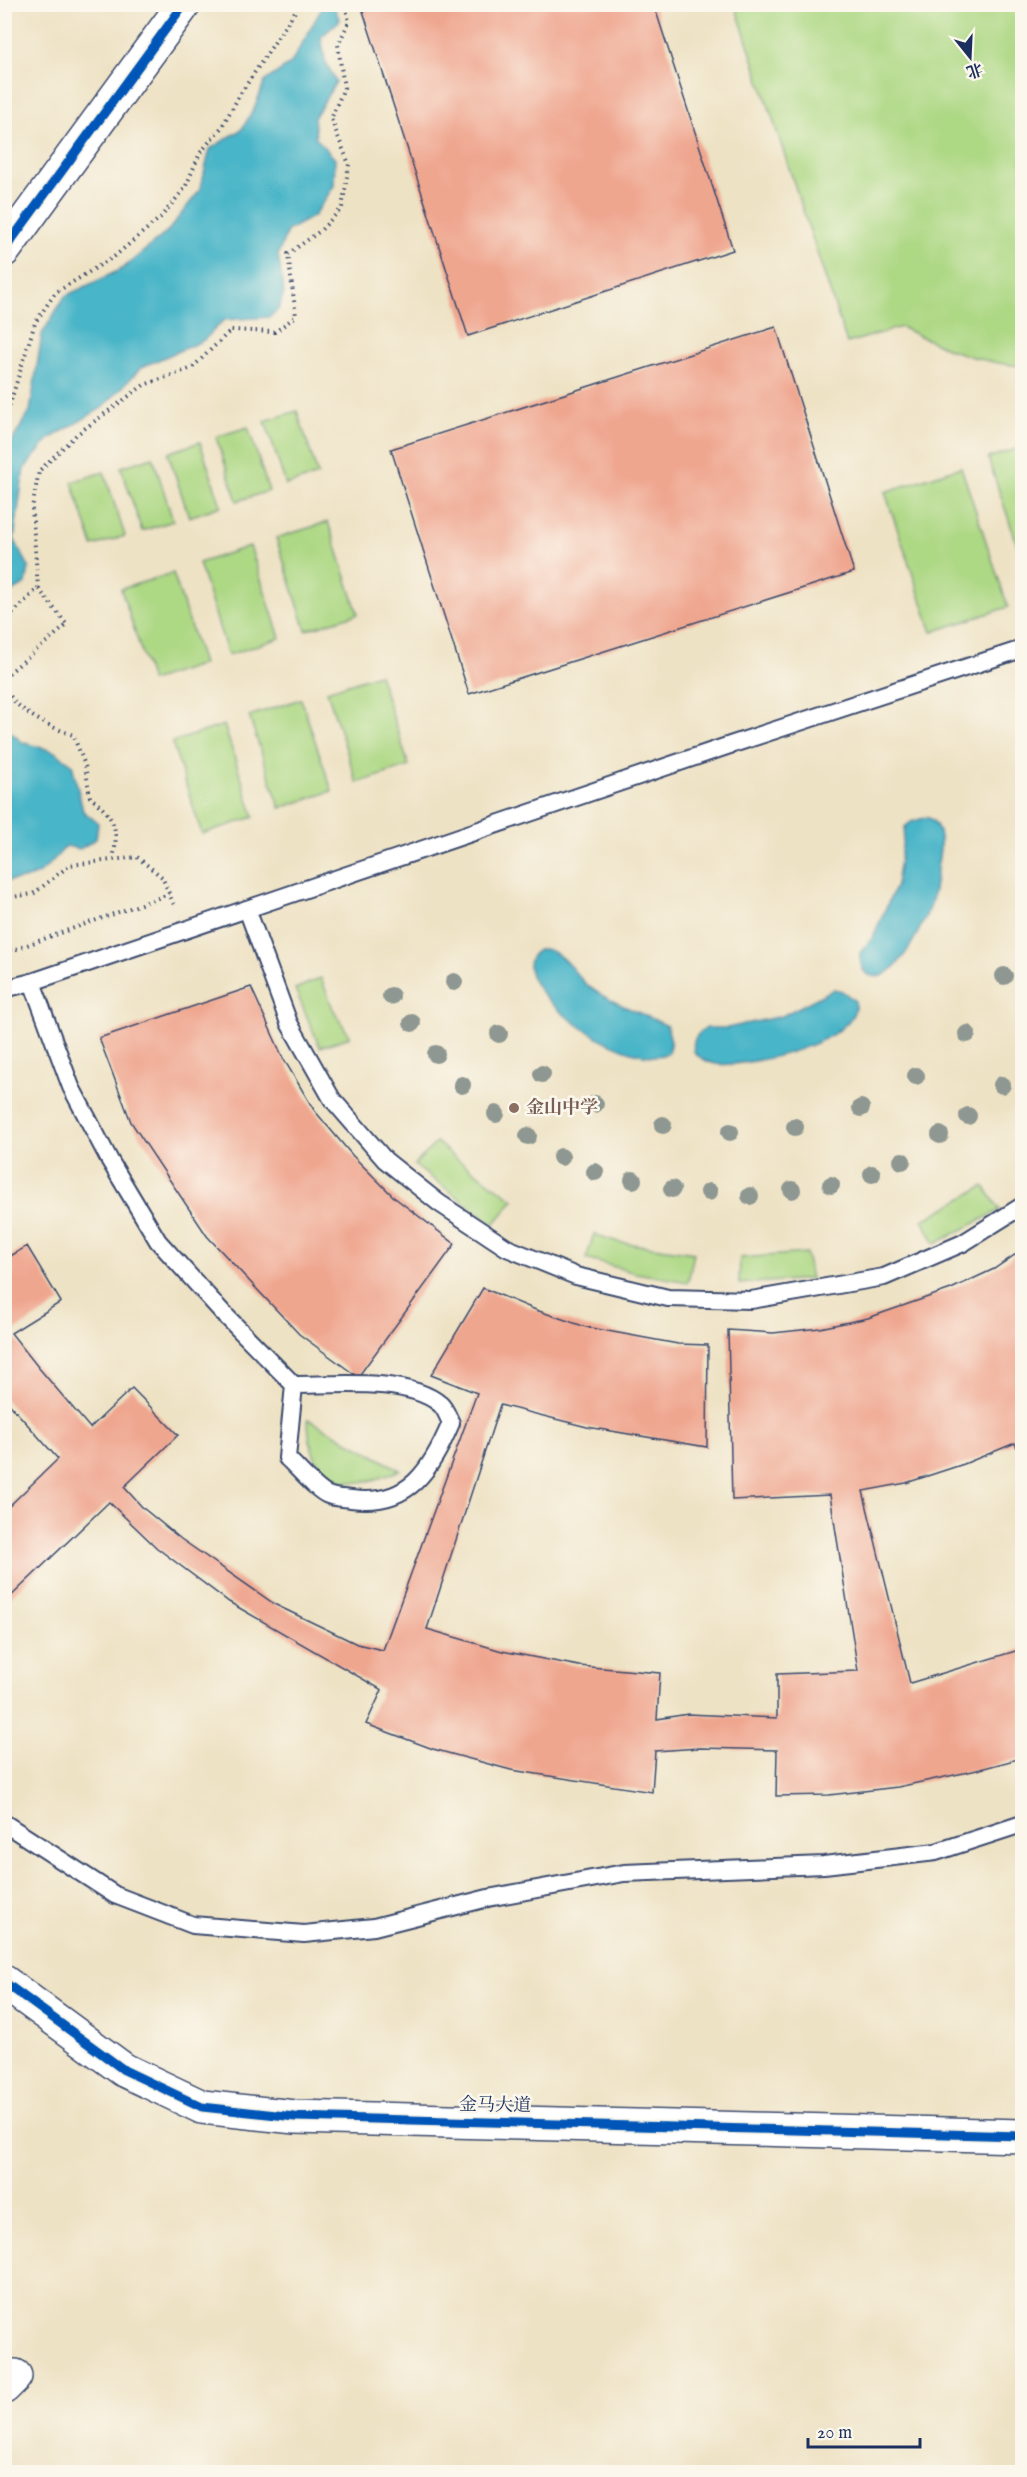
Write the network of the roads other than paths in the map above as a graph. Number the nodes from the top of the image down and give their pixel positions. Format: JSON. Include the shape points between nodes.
{"nodes":[{"id":1,"x":184,"y":4,"type":"edge"},
{"id":2,"x":4,"y":250,"type":"edge"},
{"id":3,"x":1023,"y":649,"type":"edge"},
{"id":4,"x":247,"y":909,"type":"junction"},
{"id":5,"x":32,"y":982,"type":"junction"},
{"id":6,"x":4,"y":989,"type":"edge"},
{"id":7,"x":1023,"y":1206,"type":"edge"},
{"id":8,"x":294,"y":1385,"type":"junction"},
{"id":9,"x":4,"y":1823,"type":"edge"},
{"id":10,"x":1023,"y":1824,"type":"edge"},
{"id":11,"x":4,"y":1982,"type":"edge"},
{"id":12,"x":1023,"y":2136,"type":"edge"}],
"edges":[{"from":1,"to":2,"type":"street"},
{"from":3,"to":4,"type":"lane"},
{"from":4,"to":5,"type":"lane"},
{"from":4,"to":7,"type":"lane","via":[[289,1023],[332,1099],[385,1160],[439,1203],[507,1248],[576,1276],[668,1298],[751,1300],[884,1277],[963,1243]]},
{"from":5,"to":6,"type":"lane"},
{"from":5,"to":8,"type":"lane","via":[[71,1087],[158,1241]]},
{"from":8,"to":8,"type":"lane","via":[[287,1458],[327,1495],[370,1502],[403,1492],[435,1460],[452,1423],[440,1404],[416,1391],[383,1386]]},
{"from":9,"to":10,"type":"lane","via":[[115,1895],[193,1925],[303,1934],[374,1927],[488,1898],[624,1873],[824,1865],[936,1852]]},
{"from":11,"to":12,"type":"street","name":"金马大道","via":[[124,2070],[202,2107],[295,2117]]}]}
